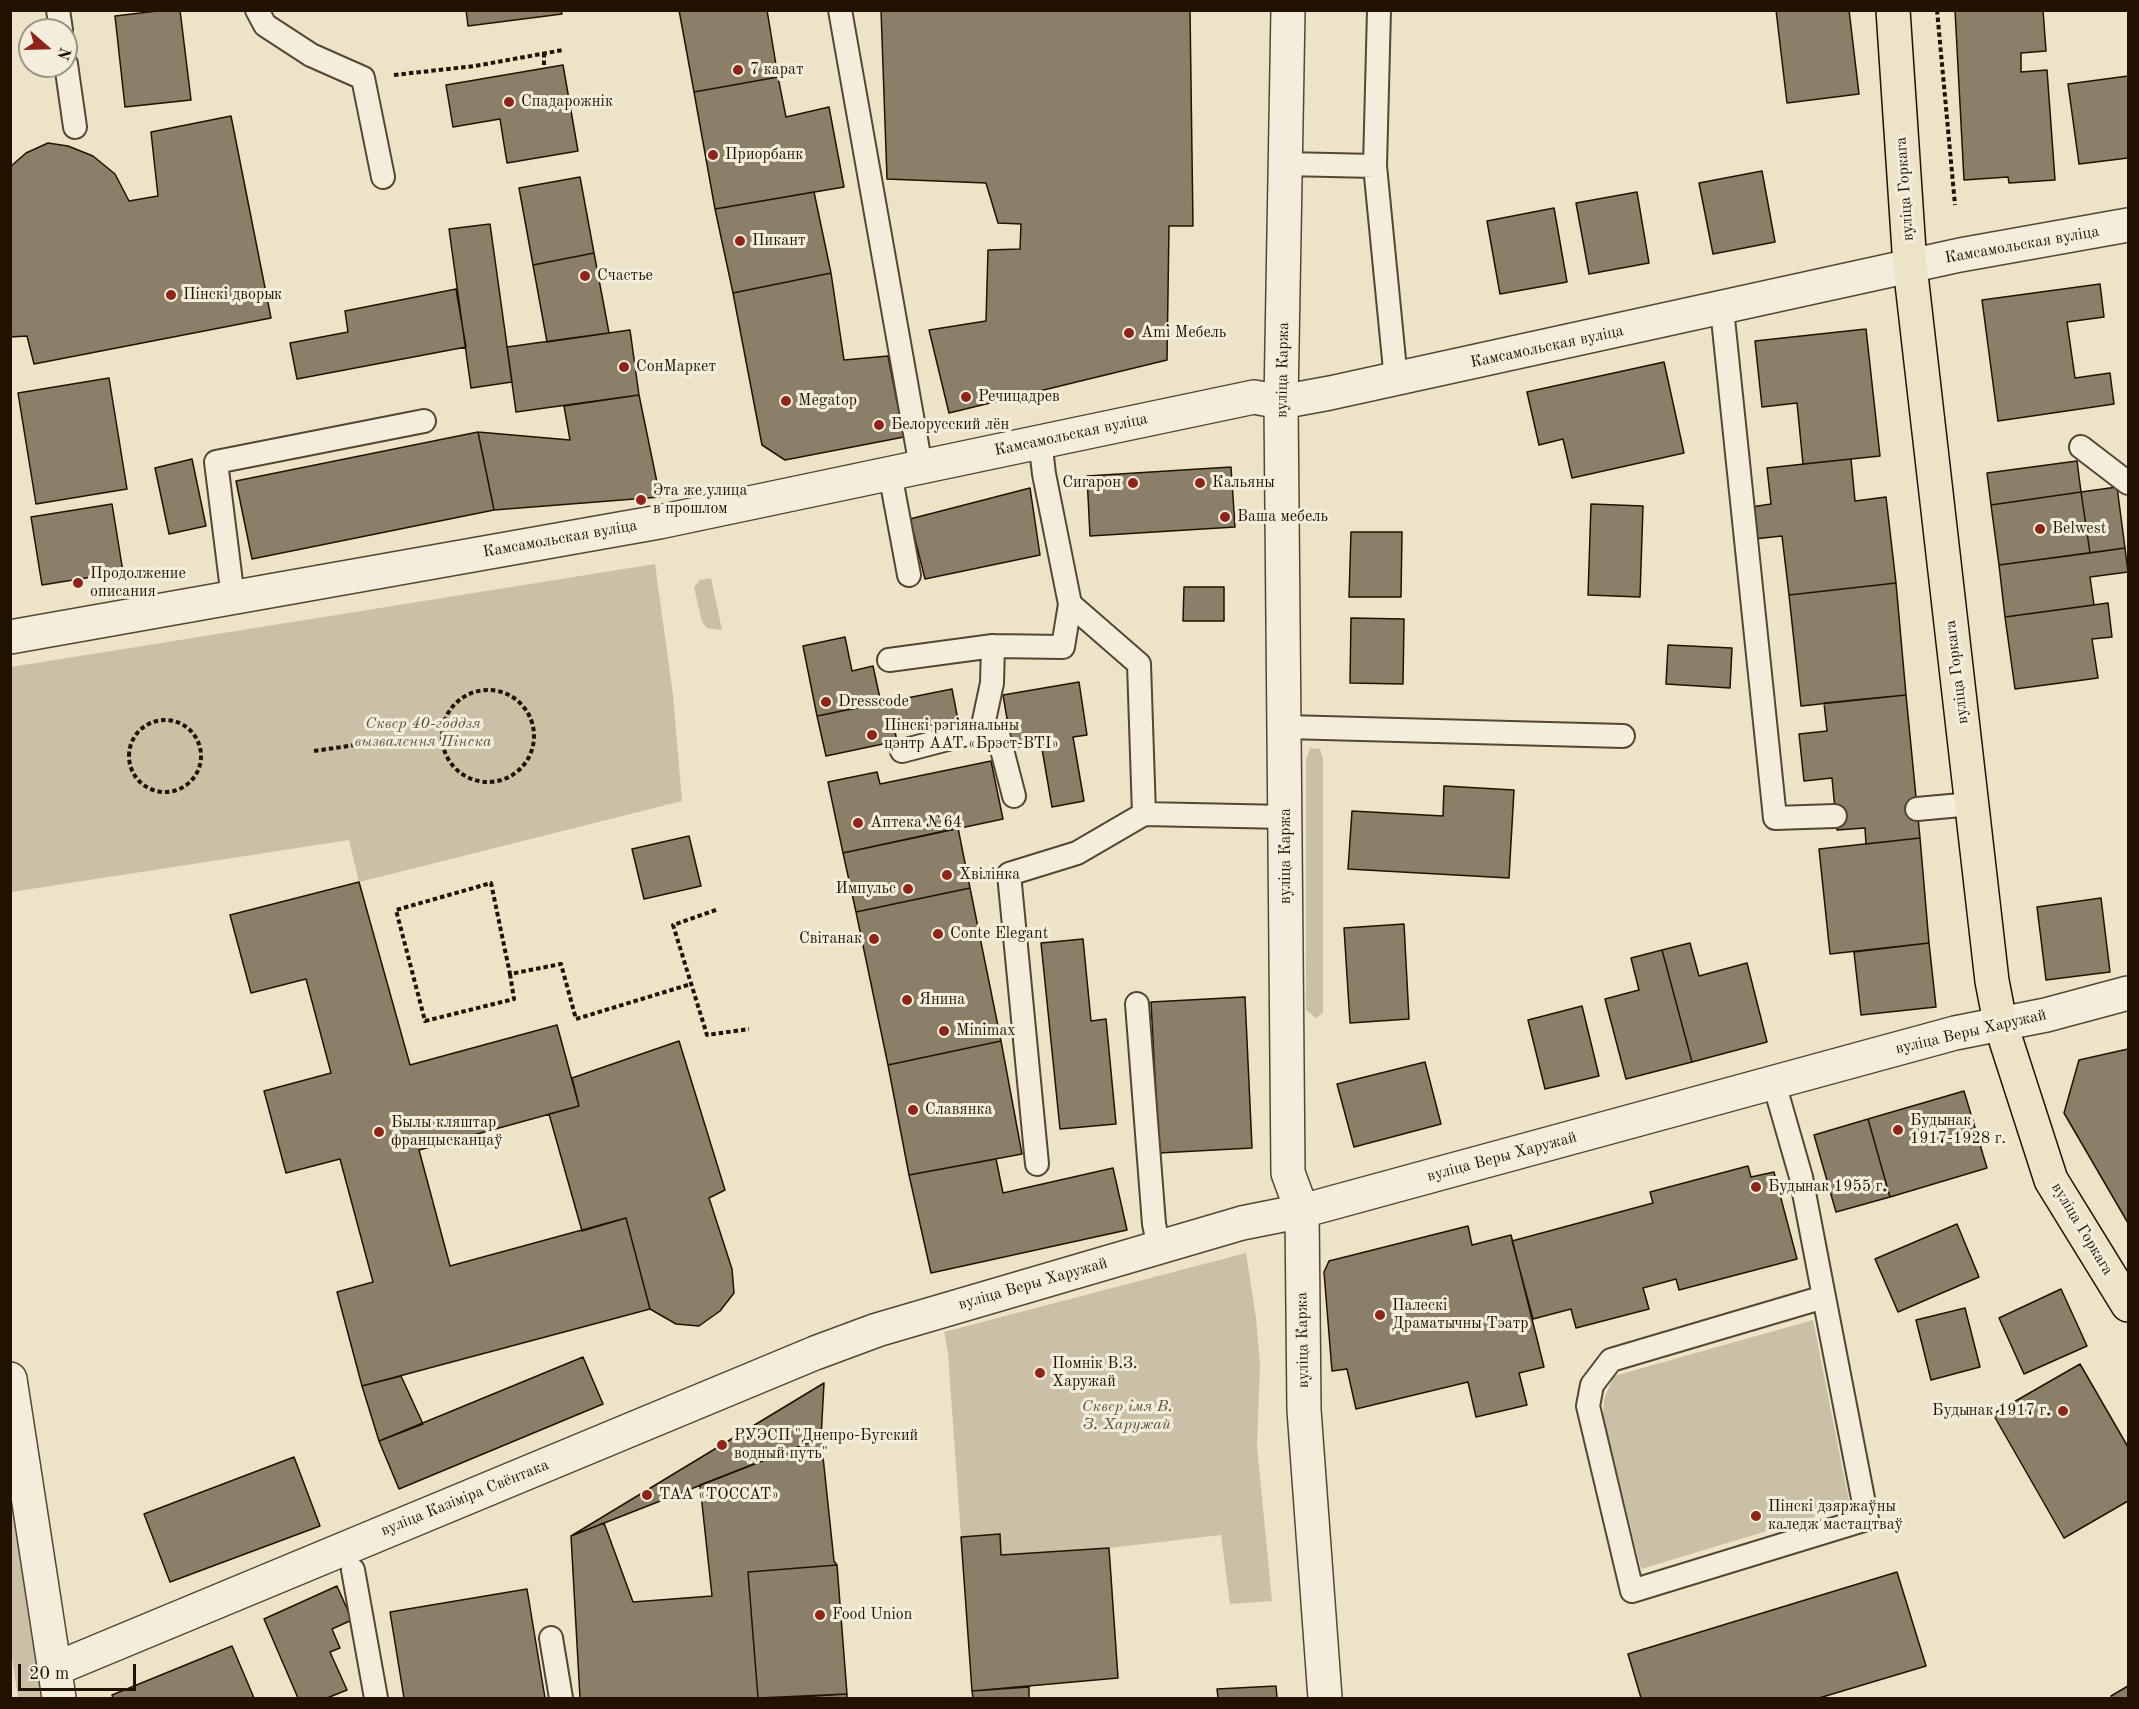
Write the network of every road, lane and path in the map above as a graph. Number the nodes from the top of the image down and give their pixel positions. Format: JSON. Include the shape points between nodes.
{"nodes":[{"id":1,"x":257,"y":10,"type":"edge"},
{"id":2,"x":840,"y":10,"type":"edge"},
{"id":3,"x":1288,"y":10,"type":"edge"},
{"id":4,"x":1378,"y":10,"type":"edge"},
{"id":5,"x":1893,"y":10,"type":"edge"},
{"id":6,"x":1937,"y":10,"type":"edge"},
{"id":7,"x":563,"y":50,"type":"dead end"},
{"id":8,"x":544,"y":53,"type":"junction"},
{"id":9,"x":544,"y":68,"type":"dead end"},
{"id":10,"x":68,"y":78,"type":"edge"},
{"id":11,"x":363,"y":78,"type":"junction"},
{"id":12,"x":75,"y":127,"type":"dead end"},
{"id":13,"x":1285,"y":164,"type":"junction"},
{"id":14,"x":1375,"y":166,"type":"junction"},
{"id":15,"x":382,"y":177,"type":"dead end"},
{"id":16,"x":1954,"y":205,"type":"dead end"},
{"id":17,"x":2128,"y":225,"type":"edge"},
{"id":18,"x":1910,"y":267,"type":"junction"},
{"id":19,"x":1722,"y":309,"type":"junction"},
{"id":20,"x":1396,"y":380,"type":"junction"},
{"id":21,"x":1281,"y":402,"type":"junction"},
{"id":22,"x":424,"y":421,"type":"dead end"},
{"id":23,"x":1040,"y":440,"type":"junction"},
{"id":24,"x":2081,"y":447,"type":"dead end"},
{"id":25,"x":905,"y":470,"type":"junction"},
{"id":26,"x":2128,"y":483,"type":"edge"},
{"id":27,"x":909,"y":575,"type":"dead end"},
{"id":28,"x":233,"y":598,"type":"junction"},
{"id":29,"x":1070,"y":604,"type":"junction"},
{"id":30,"x":10,"y":637,"type":"edge"},
{"id":31,"x":993,"y":646,"type":"junction"},
{"id":32,"x":889,"y":660,"type":"dead end"},
{"id":33,"x":1286,"y":727,"type":"junction"},
{"id":34,"x":982,"y":730,"type":"junction"},
{"id":35,"x":1623,"y":736,"type":"dead end"},
{"id":36,"x":369,"y":743,"type":"dead end"},
{"id":37,"x":314,"y":751,"type":"dead end"},
{"id":38,"x":902,"y":751,"type":"dead end"},
{"id":39,"x":129,"y":756,"type":"joint"},
{"id":40,"x":468,"y":778,"type":"joint"},
{"id":41,"x":1014,"y":796,"type":"dead end"},
{"id":42,"x":1972,"y":804,"type":"junction"},
{"id":43,"x":1917,"y":809,"type":"dead end"},
{"id":44,"x":1144,"y":814,"type":"junction"},
{"id":45,"x":1835,"y":816,"type":"dead end"},
{"id":46,"x":1286,"y":817,"type":"junction"},
{"id":47,"x":716,"y":910,"type":"dead end"},
{"id":48,"x":510,"y":974,"type":"junction"},
{"id":49,"x":691,"y":984,"type":"junction"},
{"id":50,"x":2128,"y":993,"type":"edge"},
{"id":51,"x":1137,"y":1004,"type":"dead end"},
{"id":52,"x":2000,"y":1022,"type":"junction"},
{"id":53,"x":749,"y":1029,"type":"dead end"},
{"id":54,"x":1774,"y":1083,"type":"junction"},
{"id":55,"x":1037,"y":1164,"type":"dead end"},
{"id":56,"x":1302,"y":1211,"type":"junction"},
{"id":57,"x":1159,"y":1247,"type":"junction"},
{"id":58,"x":1824,"y":1297,"type":"junction"},
{"id":59,"x":2128,"y":1305,"type":"edge"},
{"id":60,"x":877,"y":1330,"type":"joint"},
{"id":61,"x":10,"y":1379,"type":"edge"},
{"id":62,"x":353,"y":1570,"type":"dead end"},
{"id":63,"x":551,"y":1638,"type":"dead end"},
{"id":64,"x":57,"y":1684,"type":"edge"},
{"id":65,"x":376,"y":1698,"type":"edge"},
{"id":66,"x":561,"y":1698,"type":"edge"},
{"id":67,"x":1325,"y":1698,"type":"edge"}],
"edges":[{"from":1,"to":11,"type":"lane","via":[[265,25],[311,55]]},
{"from":2,"to":25,"type":"lane"},
{"from":3,"to":13,"type":"street","name":"вуліца Каржа"},
{"from":4,"to":14,"type":"lane"},
{"from":5,"to":18,"type":"main road","name":"вуліца Горкага"},
{"from":6,"to":16,"type":"path"},
{"from":7,"to":8,"type":"path"},
{"from":8,"to":9,"type":"path"},
{"from":8,"to":11,"type":"path","via":[[475,66]]},
{"from":10,"to":12,"type":"lane"},
{"from":11,"to":15,"type":"lane"},
{"from":13,"to":14,"type":"lane"},
{"from":13,"to":21,"type":"street","name":"вуліца Каржа"},
{"from":14,"to":20,"type":"lane"},
{"from":17,"to":18,"type":"street","name":"Камсамольская вуліца"},
{"from":18,"to":19,"type":"street","name":"Камсамольская вуліца"},
{"from":18,"to":42,"type":"main road","name":"вуліца Горкага"},
{"from":19,"to":20,"type":"street","name":"Камсамольская вуліца"},
{"from":19,"to":45,"type":"lane","via":[[1774,818]]},
{"from":20,"to":21,"type":"street","name":"Камсамольская вуліца"},
{"from":21,"to":23,"type":"street","name":"Камсамольская вуліца","via":[[1254,398]]},
{"from":21,"to":33,"type":"street","name":"вуліца Каржа"},
{"from":22,"to":28,"type":"lane","via":[[216,462]]},
{"from":23,"to":25,"type":"street","name":"Камсамольская вуліца"},
{"from":23,"to":29,"type":"lane"},
{"from":24,"to":26,"type":"lane"},
{"from":25,"to":27,"type":"lane"},
{"from":25,"to":28,"type":"street","name":"Камсамольская вуліца","via":[[659,522]]},
{"from":28,"to":30,"type":"street","name":"Камсамольская вуліца"},
{"from":29,"to":31,"type":"lane","via":[[1063,647]]},
{"from":29,"to":44,"type":"lane","via":[[1139,664]]},
{"from":31,"to":32,"type":"lane"},
{"from":31,"to":34,"type":"lane","via":[[992,683]]},
{"from":33,"to":35,"type":"lane"},
{"from":33,"to":46,"type":"street","name":"вуліца Каржа"},
{"from":34,"to":38,"type":"lane"},
{"from":34,"to":41,"type":"lane","via":[[999,738]]},
{"from":36,"to":37,"type":"path"},
{"from":39,"to":39,"type":"path","via":[[136,778],[155,791],[166,792],[188,784],[202,758],[191,731],[170,720],[141,729],[131,744]]},
{"from":40,"to":40,"type":"path","via":[[500,781],[515,774],[534,748],[531,718],[524,705],[499,690],[470,693],[448,712],[442,740],[446,756]]},
{"from":42,"to":43,"type":"lane"},
{"from":42,"to":52,"type":"main road","name":"вуліца Горкага"},
{"from":44,"to":46,"type":"lane"},
{"from":44,"to":55,"type":"lane","via":[[1077,853],[1009,874]]},
{"from":46,"to":56,"type":"street","name":"вуліца Каржа","via":[[1288,1173]]},
{"from":47,"to":49,"type":"path","via":[[673,925]]},
{"from":48,"to":48,"type":"path","via":[[514,999],[425,1021],[396,910],[491,883]]},
{"from":48,"to":49,"type":"path","via":[[561,964],[576,1019]]},
{"from":49,"to":53,"type":"path","via":[[707,1035]]},
{"from":50,"to":52,"type":"street","name":"вуліца Веры Харужай","via":[[2046,1015]]},
{"from":51,"to":57,"type":"lane"},
{"from":52,"to":54,"type":"street","name":"вуліца Веры Харужай"},
{"from":52,"to":59,"type":"main road","name":"вуліца Горкага","via":[[2051,1180]]},
{"from":54,"to":56,"type":"street","name":"вуліца Веры Харужай"},
{"from":54,"to":58,"type":"lane","via":[[1801,1177]]},
{"from":56,"to":57,"type":"street","name":"вуліца Веры Харужай","via":[[1242,1223]]},
{"from":56,"to":67,"type":"street","name":"вуліца Каржа","via":[[1304,1410]]},
{"from":57,"to":60,"type":"street","name":"вуліца Веры Харужай"},
{"from":58,"to":58,"type":"lane","via":[[1611,1360],[1592,1385],[1588,1406],[1632,1591],[1867,1519]]},
{"from":60,"to":64,"type":"street","name":"вуліца Казіміра Свёнтака","via":[[770,1371]]},
{"from":61,"to":64,"type":"street"},
{"from":62,"to":65,"type":"lane"},
{"from":63,"to":66,"type":"lane"}]}
